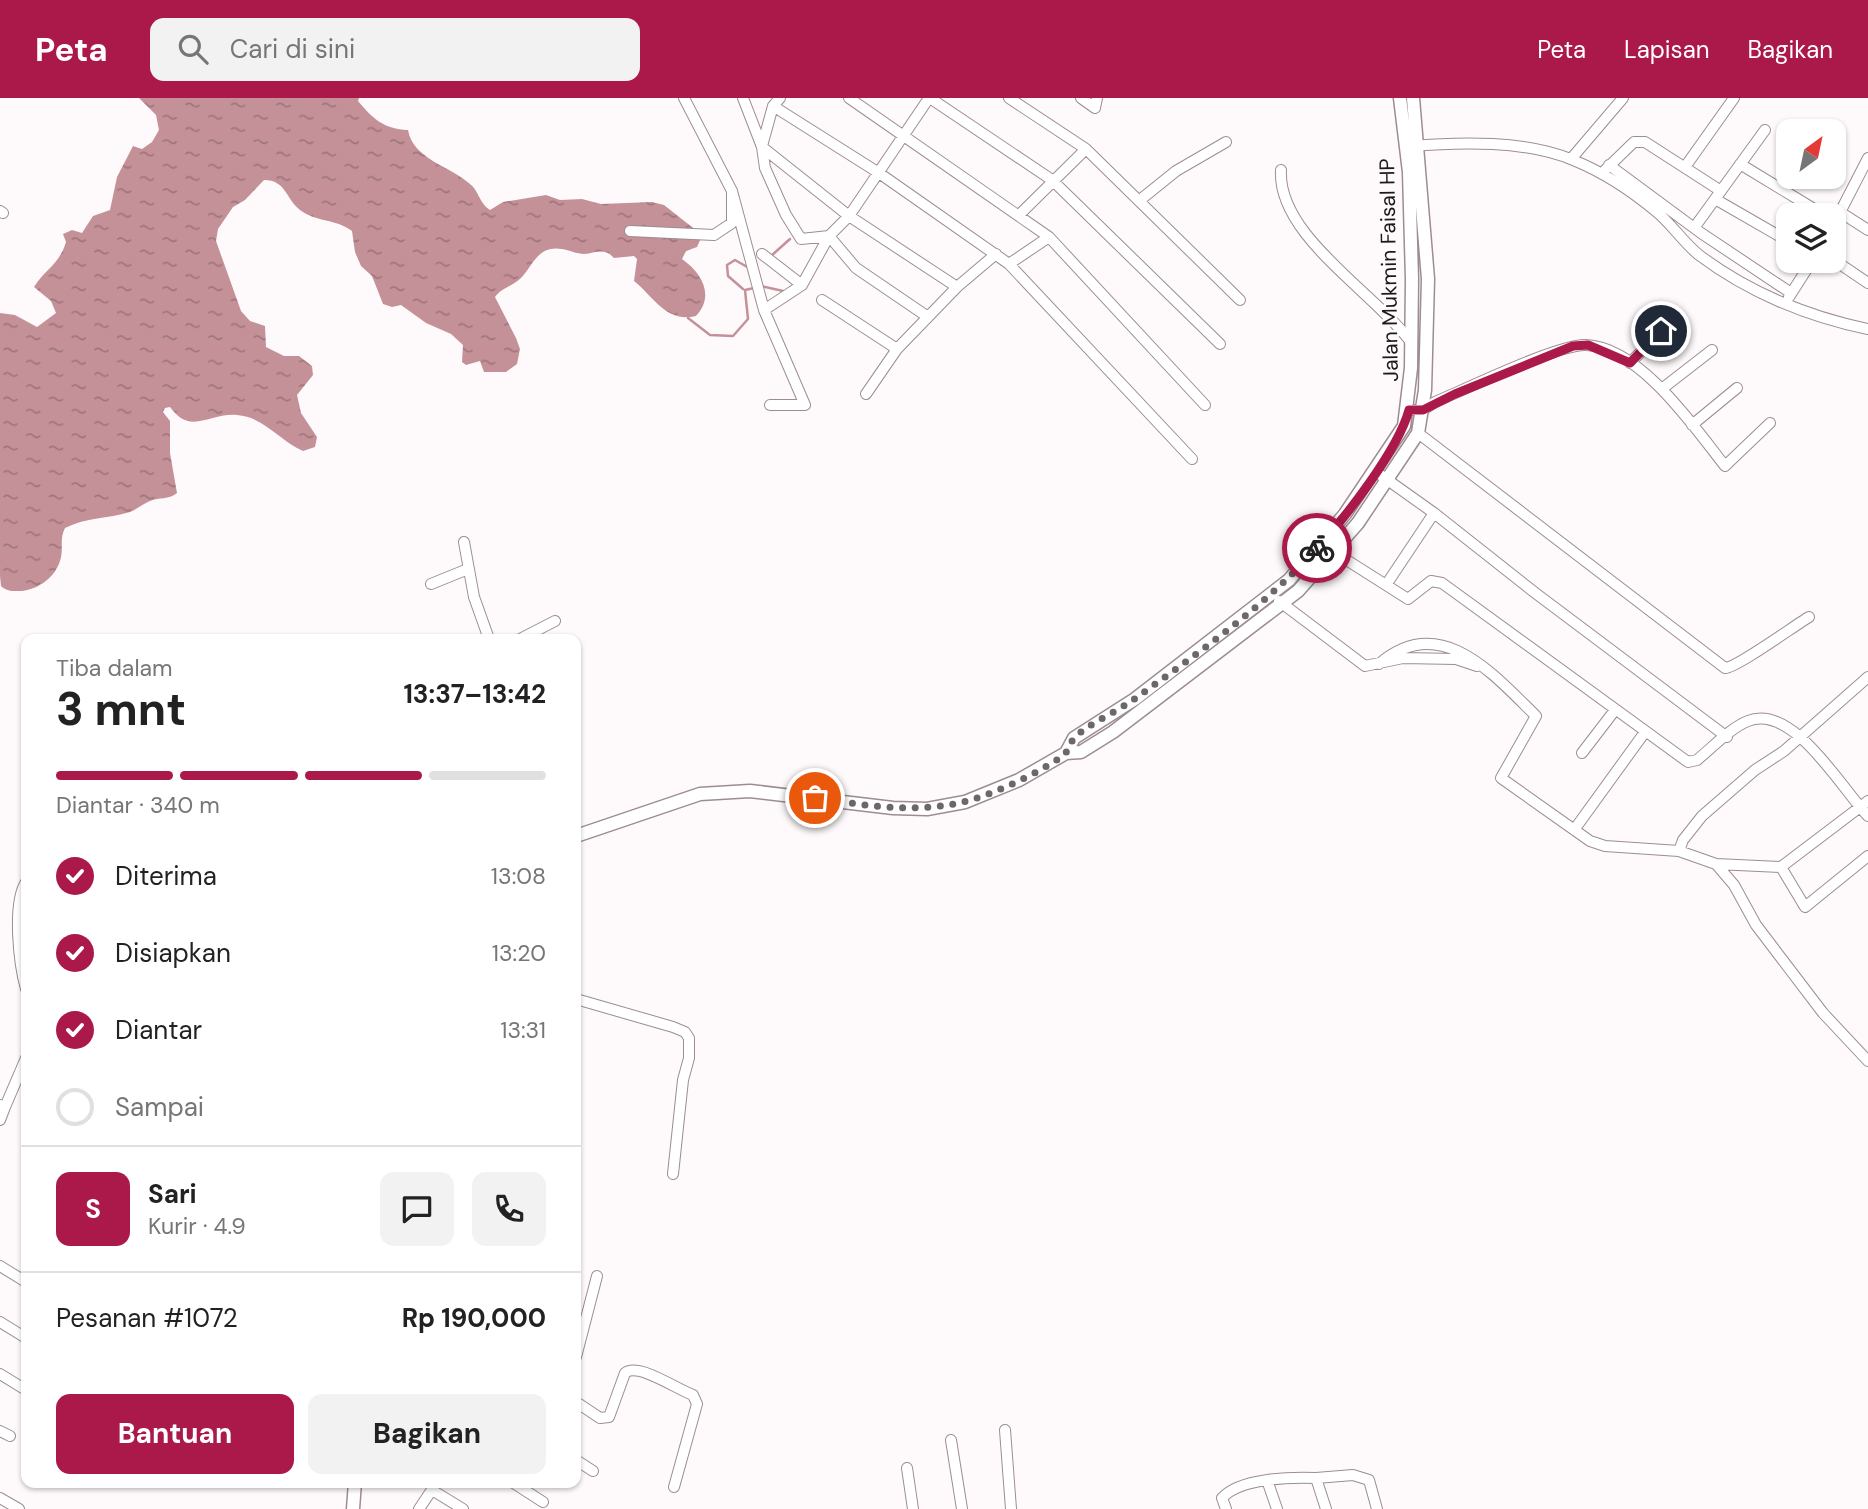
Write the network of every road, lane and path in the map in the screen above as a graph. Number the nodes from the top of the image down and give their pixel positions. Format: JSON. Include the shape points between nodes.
{"nodes":[{"id":1,"x":684,"y":98,"type":"edge"},
{"id":2,"x":743,"y":98,"type":"edge"},
{"id":3,"x":849,"y":98,"type":"edge"},
{"id":4,"x":930,"y":98,"type":"edge"},
{"id":5,"x":1009,"y":98,"type":"edge"},
{"id":6,"x":1081,"y":98,"type":"edge"},
{"id":7,"x":1097,"y":98,"type":"edge"},
{"id":8,"x":1400,"y":98,"type":"edge"},
{"id":9,"x":1413,"y":98,"type":"edge"},
{"id":10,"x":1623,"y":98,"type":"edge"},
{"id":11,"x":1734,"y":98,"type":"edge"},
{"id":12,"x":776,"y":102,"type":"edge"},
{"id":13,"x":1765,"y":130,"type":"dead end"},
{"id":14,"x":904,"y":134,"type":"junction"},
{"id":15,"x":1226,"y":142,"type":"dead end"},
{"id":16,"x":1412,"y":146,"type":"junction"},
{"id":17,"x":762,"y":147,"type":"junction"},
{"id":18,"x":1086,"y":149,"type":"junction"},
{"id":19,"x":1868,"y":158,"type":"edge"},
{"id":20,"x":1571,"y":159,"type":"junction"},
{"id":21,"x":1740,"y":164,"type":"junction"},
{"id":22,"x":1609,"y":165,"type":"junction"},
{"id":23,"x":1685,"y":167,"type":"junction"},
{"id":24,"x":1281,"y":170,"type":"dead end"},
{"id":25,"x":879,"y":173,"type":"junction"},
{"id":26,"x":1601,"y":174,"type":"junction"},
{"id":27,"x":1864,"y":174,"type":"edge"},
{"id":28,"x":1052,"y":180,"type":"junction"},
{"id":29,"x":732,"y":191,"type":"junction"},
{"id":30,"x":1718,"y":195,"type":"junction"},
{"id":31,"x":1140,"y":200,"type":"junction"},
{"id":32,"x":1804,"y":203,"type":"edge"},
{"id":33,"x":1846,"y":203,"type":"edge"},
{"id":34,"x":1019,"y":215,"type":"junction"},
{"id":35,"x":849,"y":216,"type":"junction"},
{"id":36,"x":1846,"y":216,"type":"edge"},
{"id":37,"x":1694,"y":228,"type":"junction"},
{"id":38,"x":1868,"y":230,"type":"edge"},
{"id":39,"x":630,"y":231,"type":"dead end"},
{"id":40,"x":1776,"y":233,"type":"edge"},
{"id":41,"x":829,"y":236,"type":"junction"},
{"id":42,"x":1049,"y":237,"type":"junction"},
{"id":43,"x":762,"y":254,"type":"dead end"},
{"id":44,"x":996,"y":254,"type":"junction"},
{"id":45,"x":1009,"y":264,"type":"junction"},
{"id":46,"x":1846,"y":268,"type":"edge"},
{"id":47,"x":1804,"y":273,"type":"edge"},
{"id":48,"x":1868,"y":283,"type":"edge"},
{"id":49,"x":802,"y":285,"type":"junction"},
{"id":50,"x":957,"y":287,"type":"junction"},
{"id":51,"x":1791,"y":293,"type":"junction"},
{"id":52,"x":822,"y":300,"type":"dead end"},
{"id":53,"x":1240,"y":300,"type":"dead end"},
{"id":54,"x":1785,"y":303,"type":"junction"},
{"id":55,"x":764,"y":304,"type":"junction"},
{"id":56,"x":1676,"y":316,"type":"dead end"},
{"id":57,"x":928,"y":317,"type":"junction"},
{"id":58,"x":1868,"y":329,"type":"edge"},
{"id":59,"x":1410,"y":341,"type":"junction"},
{"id":60,"x":1220,"y":344,"type":"dead end"},
{"id":61,"x":897,"y":349,"type":"junction"},
{"id":62,"x":1712,"y":350,"type":"dead end"},
{"id":63,"x":1630,"y":363,"type":"junction"},
{"id":64,"x":1662,"y":388,"type":"junction"},
{"id":65,"x":1737,"y":388,"type":"dead end"},
{"id":66,"x":866,"y":394,"type":"dead end"},
{"id":67,"x":770,"y":405,"type":"dead end"},
{"id":68,"x":1205,"y":405,"type":"dead end"},
{"id":69,"x":1409,"y":410,"type":"junction"},
{"id":70,"x":1423,"y":410,"type":"junction"},
{"id":71,"x":1770,"y":423,"type":"dead end"},
{"id":72,"x":1692,"y":425,"type":"junction"},
{"id":73,"x":1418,"y":433,"type":"junction"},
{"id":74,"x":1192,"y":459,"type":"dead end"},
{"id":75,"x":1375,"y":471,"type":"junction"},
{"id":76,"x":1387,"y":479,"type":"junction"},
{"id":77,"x":1434,"y":513,"type":"junction"},
{"id":78,"x":464,"y":542,"type":"dead end"},
{"id":79,"x":1334,"y":552,"type":"junction"},
{"id":80,"x":468,"y":569,"type":"junction"},
{"id":81,"x":430,"y":584,"type":"dead end"},
{"id":82,"x":1386,"y":585,"type":"junction"},
{"id":83,"x":1271,"y":594,"type":"junction"},
{"id":84,"x":1282,"y":604,"type":"junction"},
{"id":85,"x":1809,"y":617,"type":"dead end"},
{"id":86,"x":555,"y":621,"type":"dead end"},
{"id":87,"x":488,"y":634,"type":"edge"},
{"id":88,"x":530,"y":634,"type":"edge"},
{"id":89,"x":1868,"y":677,"type":"edge"},
{"id":90,"x":1615,"y":710,"type":"junction"},
{"id":91,"x":1645,"y":732,"type":"junction"},
{"id":92,"x":1800,"y":736,"type":"junction"},
{"id":93,"x":1727,"y":737,"type":"junction"},
{"id":94,"x":1066,"y":753,"type":"junction"},
{"id":95,"x":1582,"y":754,"type":"dead end"},
{"id":96,"x":1865,"y":808,"type":"edge"},
{"id":97,"x":1574,"y":830,"type":"junction"},
{"id":98,"x":581,"y":834,"type":"edge"},
{"id":99,"x":1679,"y":851,"type":"junction"},
{"id":100,"x":1868,"y":856,"type":"edge"},
{"id":101,"x":1716,"y":864,"type":"junction"},
{"id":102,"x":1781,"y":867,"type":"junction"},
{"id":103,"x":21,"y":892,"type":"edge"},
{"id":104,"x":21,"y":946,"type":"edge"},
{"id":105,"x":581,"y":1000,"type":"edge"},
{"id":106,"x":1868,"y":1061,"type":"edge"},
{"id":107,"x":21,"y":1068,"type":"edge"},
{"id":108,"x":3,"y":1106,"type":"edge"},
{"id":109,"x":0,"y":1120,"type":"edge"},
{"id":110,"x":673,"y":1174,"type":"dead end"},
{"id":111,"x":0,"y":1266,"type":"edge"},
{"id":112,"x":597,"y":1276,"type":"dead end"},
{"id":113,"x":21,"y":1279,"type":"edge"},
{"id":114,"x":0,"y":1322,"type":"edge"},
{"id":115,"x":21,"y":1335,"type":"edge"},
{"id":116,"x":581,"y":1338,"type":"edge"},
{"id":117,"x":0,"y":1374,"type":"edge"},
{"id":118,"x":21,"y":1387,"type":"edge"},
{"id":119,"x":581,"y":1405,"type":"edge"},
{"id":120,"x":1005,"y":1430,"type":"dead end"},
{"id":121,"x":0,"y":1431,"type":"edge"},
{"id":122,"x":10,"y":1436,"type":"dead end"},
{"id":123,"x":951,"y":1440,"type":"dead end"},
{"id":124,"x":581,"y":1463,"type":"edge"},
{"id":125,"x":906,"y":1468,"type":"dead end"},
{"id":126,"x":593,"y":1471,"type":"dead end"},
{"id":127,"x":1316,"y":1478,"type":"junction"},
{"id":128,"x":1268,"y":1480,"type":"junction"},
{"id":129,"x":674,"y":1487,"type":"dead end"},
{"id":130,"x":355,"y":1488,"type":"edge"},
{"id":131,"x":433,"y":1488,"type":"edge"},
{"id":132,"x":437,"y":1488,"type":"edge"},
{"id":133,"x":521,"y":1488,"type":"edge"},
{"id":134,"x":0,"y":1498,"type":"edge"},
{"id":135,"x":543,"y":1502,"type":"dead end"},
{"id":136,"x":15,"y":1508,"type":"edge"},
{"id":137,"x":353,"y":1509,"type":"edge"},
{"id":138,"x":419,"y":1509,"type":"edge"},
{"id":139,"x":463,"y":1509,"type":"edge"},
{"id":140,"x":913,"y":1509,"type":"edge"},
{"id":141,"x":962,"y":1509,"type":"edge"},
{"id":142,"x":1011,"y":1509,"type":"edge"},
{"id":143,"x":1226,"y":1509,"type":"edge"},
{"id":144,"x":1277,"y":1509,"type":"edge"},
{"id":145,"x":1326,"y":1509,"type":"edge"},
{"id":146,"x":1377,"y":1509,"type":"edge"}],
"edges":[{"from":1,"to":29,"type":"street"},
{"from":2,"to":17,"type":"street"},
{"from":3,"to":14,"type":"street"},
{"from":4,"to":14,"type":"street"},
{"from":4,"to":28,"type":"street"},
{"from":5,"to":18,"type":"street"},
{"from":6,"to":7,"type":"street","via":[[1095,108]]},
{"from":8,"to":16,"type":"street","name":"Jalan Mukmin Faisal HP"},
{"from":9,"to":16,"type":"street","name":"Jalan Mukmin Faisal HP"},
{"from":10,"to":20,"type":"street"},
{"from":11,"to":23,"type":"street"},
{"from":12,"to":17,"type":"street"},
{"from":12,"to":25,"type":"street"},
{"from":13,"to":21,"type":"street"},
{"from":14,"to":25,"type":"street"},
{"from":14,"to":34,"type":"street"},
{"from":15,"to":31,"type":"street","via":[[1176,171]]},
{"from":16,"to":20,"type":"street","via":[[1508,145]]},
{"from":16,"to":59,"type":"street","name":"Jalan Mukmin Faisal HP"},
{"from":16,"to":70,"type":"street","name":"Jalan Mukmin Faisal HP","via":[[1428,279]]},
{"from":17,"to":35,"type":"street"},
{"from":17,"to":41,"type":"street","via":[[765,168],[801,239]]},
{"from":18,"to":28,"type":"street"},
{"from":18,"to":31,"type":"street"},
{"from":19,"to":27,"type":"street"},
{"from":20,"to":26,"type":"street"},
{"from":21,"to":30,"type":"street"},
{"from":21,"to":32,"type":"street"},
{"from":22,"to":23,"type":"street","via":[[1638,141]]},
{"from":22,"to":26,"type":"street"},
{"from":22,"to":37,"type":"street"},
{"from":23,"to":30,"type":"street"},
{"from":24,"to":59,"type":"street","via":[[1280,186],[1289,212]]},
{"from":25,"to":35,"type":"street"},
{"from":25,"to":44,"type":"street"},
{"from":26,"to":54,"type":"street","via":[[1658,213],[1697,253],[1756,291]]},
{"from":27,"to":33,"type":"street"},
{"from":28,"to":34,"type":"street"},
{"from":28,"to":60,"type":"street"},
{"from":29,"to":39,"type":"street","via":[[732,223],[714,235]]},
{"from":29,"to":55,"type":"street"},
{"from":30,"to":37,"type":"street"},
{"from":30,"to":40,"type":"street"},
{"from":31,"to":53,"type":"street"},
{"from":34,"to":42,"type":"street"},
{"from":35,"to":41,"type":"street"},
{"from":35,"to":50,"type":"street"},
{"from":36,"to":38,"type":"street"},
{"from":37,"to":51,"type":"street"},
{"from":41,"to":49,"type":"street"},
{"from":41,"to":57,"type":"street","via":[[856,268]]},
{"from":42,"to":45,"type":"street"},
{"from":42,"to":68,"type":"street"},
{"from":43,"to":49,"type":"street"},
{"from":44,"to":45,"type":"street"},
{"from":44,"to":50,"type":"street"},
{"from":45,"to":74,"type":"street"},
{"from":46,"to":48,"type":"street"},
{"from":47,"to":51,"type":"street"},
{"from":49,"to":55,"type":"street"},
{"from":50,"to":57,"type":"street"},
{"from":51,"to":54,"type":"street"},
{"from":52,"to":61,"type":"street"},
{"from":54,"to":58,"type":"street"},
{"from":55,"to":67,"type":"street","via":[[805,405]]},
{"from":56,"to":63,"type":"street"},
{"from":57,"to":61,"type":"street"},
{"from":59,"to":69,"type":"street","name":"Jalan Mukmin Faisal HP"},
{"from":61,"to":66,"type":"street"},
{"from":62,"to":64,"type":"street"},
{"from":63,"to":64,"type":"street"},
{"from":63,"to":70,"type":"street","via":[[1588,345],[1573,346]]},
{"from":64,"to":72,"type":"street"},
{"from":65,"to":72,"type":"street"},
{"from":69,"to":70,"type":"street"},
{"from":69,"to":75,"type":"street","name":"Jalan Mukmin Faisal HP","via":[[1398,438]]},
{"from":70,"to":73,"type":"street","name":"Jalan Mukmin Faisal HP"},
{"from":71,"to":72,"type":"street","via":[[1725,466]]},
{"from":73,"to":76,"type":"street","name":"Jalan Mukmin Faisal HP"},
{"from":73,"to":85,"type":"street","via":[[1726,668]]},
{"from":75,"to":76,"type":"street"},
{"from":75,"to":83,"type":"street","name":"Jalan Mukmin Faisal HP","via":[[1324,542]]},
{"from":76,"to":77,"type":"street"},
{"from":76,"to":79,"type":"street","name":"Jalan Mukmin Faisal HP"},
{"from":77,"to":82,"type":"street"},
{"from":77,"to":93,"type":"street"},
{"from":78,"to":80,"type":"street"},
{"from":79,"to":82,"type":"street"},
{"from":79,"to":84,"type":"street","name":"Jalan Mukmin Faisal HP"},
{"from":80,"to":81,"type":"street"},
{"from":80,"to":87,"type":"street"},
{"from":82,"to":90,"type":"street","via":[[1408,599],[1431,581],[1442,583]]},
{"from":83,"to":84,"type":"street"},
{"from":83,"to":94,"type":"street","name":"Jalan Mukmin Faisal HP","via":[[1135,699],[1074,738]]},
{"from":84,"to":94,"type":"street","name":"Jalan Mukmin Faisal HP","via":[[1119,728],[1081,752]]},
{"from":84,"to":97,"type":"street","via":[[1371,667],[1400,648],[1417,644],[1469,655],[1536,716],[1500,778]]},
{"from":86,"to":88,"type":"street"},
{"from":89,"to":92,"type":"street"},
{"from":90,"to":91,"type":"street"},
{"from":90,"to":95,"type":"street"},
{"from":91,"to":93,"type":"street","via":[[1693,762]]},
{"from":91,"to":97,"type":"street"},
{"from":92,"to":93,"type":"street","via":[[1769,718],[1749,720]]},
{"from":92,"to":96,"type":"street"},
{"from":92,"to":99,"type":"street","via":[[1702,816]]},
{"from":94,"to":98,"type":"street","name":"Jalan Mukmin Faisal HP","via":[[1019,780],[965,802],[927,809],[750,791],[700,794]]},
{"from":96,"to":102,"type":"street"},
{"from":97,"to":99,"type":"street","via":[[1605,846]]},
{"from":99,"to":101,"type":"street"},
{"from":100,"to":102,"type":"street","via":[[1805,907]]},
{"from":101,"to":102,"type":"street"},
{"from":101,"to":106,"type":"street","via":[[1823,1013]]},
{"from":103,"to":104,"type":"street","via":[[17,911]]},
{"from":105,"to":110,"type":"street","via":[[673,1027],[689,1038]]},
{"from":107,"to":108,"type":"street"},
{"from":108,"to":109,"type":"street"},
{"from":111,"to":113,"type":"street"},
{"from":112,"to":116,"type":"street"},
{"from":114,"to":115,"type":"street"},
{"from":117,"to":118,"type":"street"},
{"from":119,"to":129,"type":"street","via":[[600,1418],[609,1417],[625,1373],[639,1368],[693,1395],[697,1404]]},
{"from":120,"to":142,"type":"street"},
{"from":121,"to":122,"type":"street"},
{"from":123,"to":141,"type":"street"},
{"from":124,"to":126,"type":"street"},
{"from":125,"to":140,"type":"street"},
{"from":127,"to":128,"type":"street"},
{"from":127,"to":145,"type":"street"},
{"from":127,"to":146,"type":"street","via":[[1353,1475],[1369,1479]]},
{"from":128,"to":143,"type":"street","via":[[1227,1493],[1222,1498]]},
{"from":128,"to":144,"type":"street"},
{"from":130,"to":137,"type":"street"},
{"from":131,"to":138,"type":"street"},
{"from":132,"to":139,"type":"street"},
{"from":133,"to":135,"type":"street"},
{"from":134,"to":136,"type":"street"}]}
